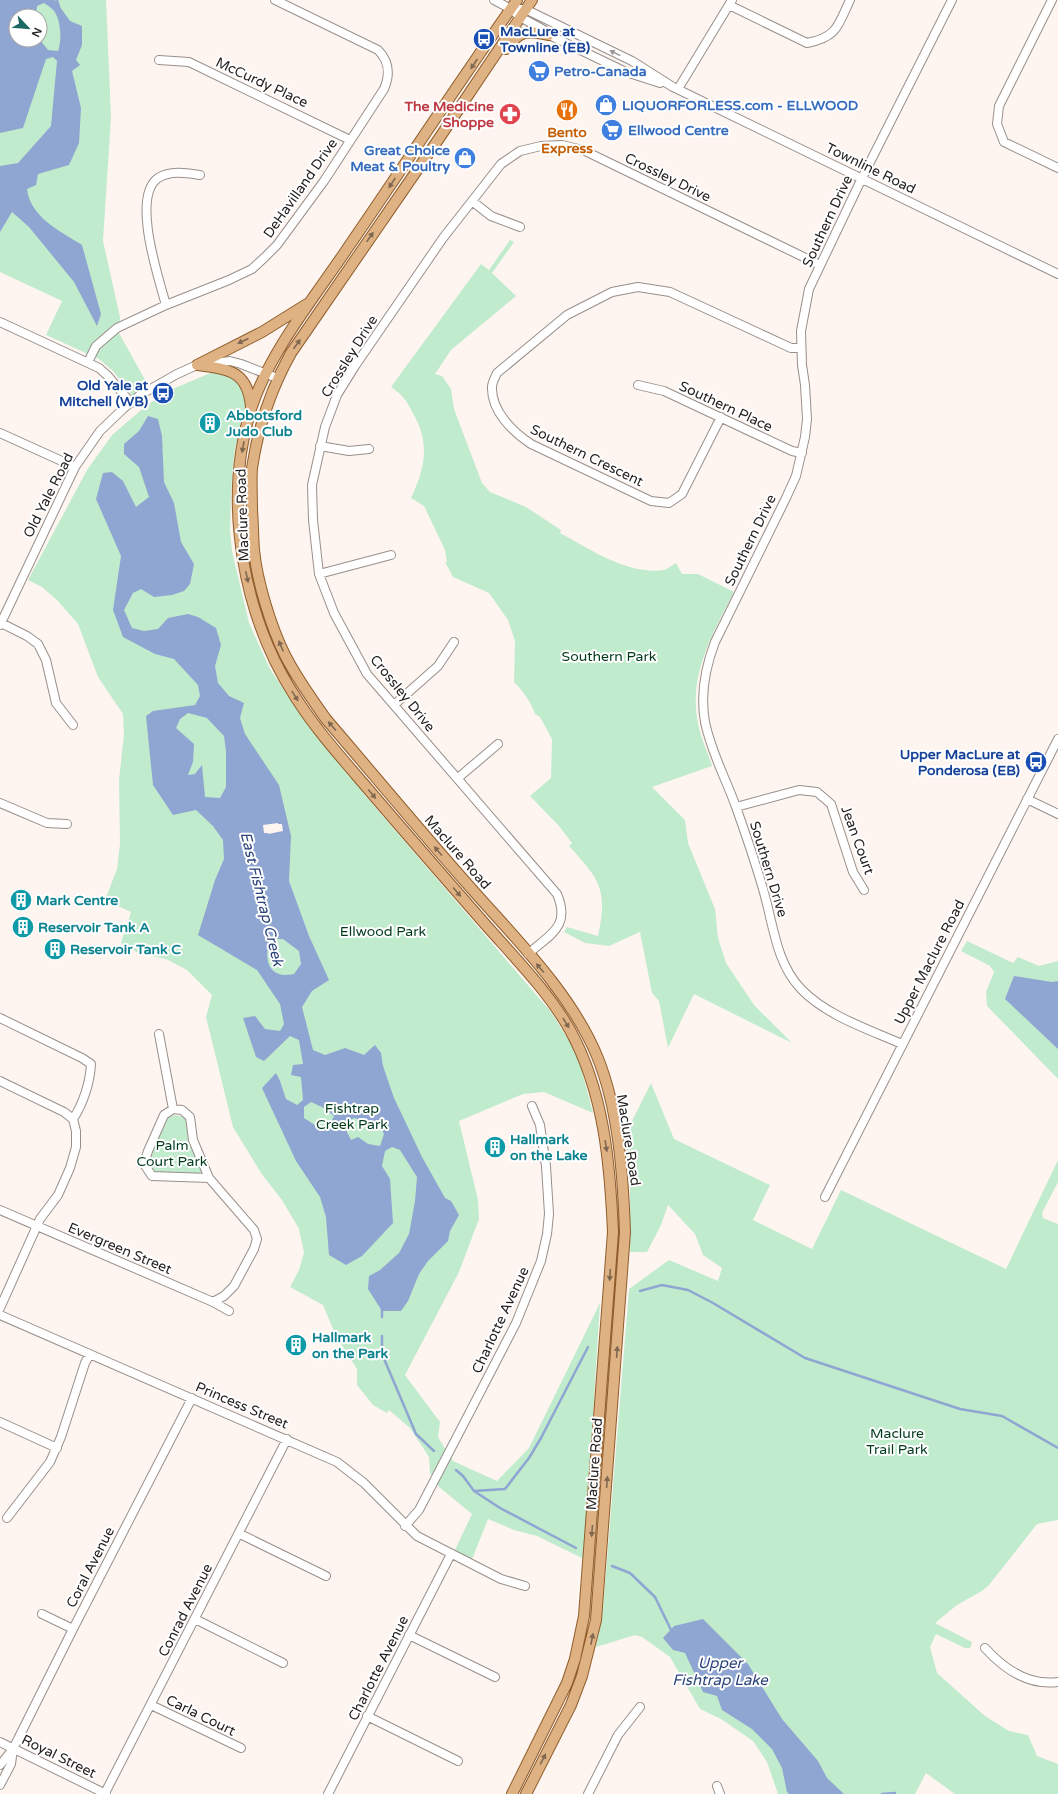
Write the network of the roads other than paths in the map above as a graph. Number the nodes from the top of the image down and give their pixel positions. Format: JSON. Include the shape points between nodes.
{"nodes":[{"id":1,"x":275,"y":0,"type":"edge"},
{"id":2,"x":494,"y":0,"type":"edge"},
{"id":3,"x":532,"y":0,"type":"edge"},
{"id":4,"x":850,"y":0,"type":"edge"},
{"id":5,"x":952,"y":0,"type":"edge"},
{"id":6,"x":1052,"y":0,"type":"edge"},
{"id":7,"x":730,"y":3,"type":"edge"},
{"id":8,"x":514,"y":4,"type":"edge"},
{"id":9,"x":522,"y":13,"type":"junction"},
{"id":10,"x":549,"y":35,"type":"junction"},
{"id":11,"x":159,"y":60,"type":"dead end"},
{"id":12,"x":489,"y":63,"type":"junction"},
{"id":13,"x":676,"y":88,"type":"junction"},
{"id":14,"x":350,"y":140,"type":"junction"},
{"id":15,"x":1058,"y":168,"type":"edge"},
{"id":16,"x":200,"y":175,"type":"dead end"},
{"id":17,"x":862,"y":178,"type":"junction"},
{"id":18,"x":472,"y":201,"type":"junction"},
{"id":19,"x":520,"y":227,"type":"dead end"},
{"id":20,"x":820,"y":265,"type":"junction"},
{"id":21,"x":1058,"y":274,"type":"edge"},
{"id":22,"x":312,"y":301,"type":"junction"},
{"id":23,"x":166,"y":305,"type":"junction"},
{"id":24,"x":0,"y":322,"type":"edge"},
{"id":25,"x":801,"y":348,"type":"junction"},
{"id":26,"x":88,"y":362,"type":"junction"},
{"id":27,"x":197,"y":365,"type":"junction"},
{"id":28,"x":265,"y":373,"type":"junction"},
{"id":29,"x":277,"y":378,"type":"junction"},
{"id":30,"x":638,"y":385,"type":"dead end"},
{"id":31,"x":131,"y":403,"type":"junction"},
{"id":32,"x":251,"y":409,"type":"junction"},
{"id":33,"x":721,"y":418,"type":"junction"},
{"id":34,"x":0,"y":433,"type":"edge"},
{"id":35,"x":320,"y":446,"type":"junction"},
{"id":36,"x":369,"y":449,"type":"dead end"},
{"id":37,"x":802,"y":453,"type":"junction"},
{"id":38,"x":75,"y":467,"type":"junction"},
{"id":39,"x":391,"y":555,"type":"dead end"},
{"id":40,"x":319,"y":574,"type":"junction"},
{"id":41,"x":0,"y":624,"type":"edge"},
{"id":42,"x":454,"y":642,"type":"dead end"},
{"id":43,"x":394,"y":704,"type":"junction"},
{"id":44,"x":73,"y":725,"type":"dead end"},
{"id":45,"x":1058,"y":739,"type":"edge"},
{"id":46,"x":498,"y":744,"type":"dead end"},
{"id":47,"x":458,"y":778,"type":"junction"},
{"id":48,"x":1028,"y":799,"type":"junction"},
{"id":49,"x":0,"y":803,"type":"edge"},
{"id":50,"x":736,"y":807,"type":"junction"},
{"id":51,"x":1058,"y":814,"type":"edge"},
{"id":52,"x":67,"y":824,"type":"dead end"},
{"id":53,"x":864,"y":890,"type":"dead end"},
{"id":54,"x":480,"y":918,"type":"junction"},
{"id":55,"x":528,"y":954,"type":"junction"},
{"id":56,"x":0,"y":1018,"type":"edge"},
{"id":57,"x":158,"y":1034,"type":"dead end"},
{"id":58,"x":902,"y":1044,"type":"junction"},
{"id":59,"x":0,"y":1081,"type":"edge"},
{"id":60,"x":532,"y":1106,"type":"dead end"},
{"id":61,"x":173,"y":1109,"type":"junction"},
{"id":62,"x":73,"y":1119,"type":"junction"},
{"id":63,"x":209,"y":1178,"type":"junction"},
{"id":64,"x":825,"y":1197,"type":"dead end"},
{"id":65,"x":0,"y":1210,"type":"edge"},
{"id":66,"x":37,"y":1226,"type":"junction"},
{"id":67,"x":213,"y":1302,"type":"junction"},
{"id":68,"x":0,"y":1308,"type":"edge"},
{"id":69,"x":229,"y":1311,"type":"dead end"},
{"id":70,"x":0,"y":1315,"type":"edge"},
{"id":71,"x":90,"y":1354,"type":"junction"},
{"id":72,"x":192,"y":1398,"type":"junction"},
{"id":73,"x":0,"y":1422,"type":"edge"},
{"id":74,"x":288,"y":1440,"type":"junction"},
{"id":75,"x":57,"y":1448,"type":"junction"},
{"id":76,"x":7,"y":1518,"type":"dead end"},
{"id":77,"x":405,"y":1526,"type":"junction"},
{"id":78,"x":240,"y":1534,"type":"junction"},
{"id":79,"x":451,"y":1554,"type":"junction"},
{"id":80,"x":326,"y":1576,"type":"dead end"},
{"id":81,"x":525,"y":1586,"type":"dead end"},
{"id":82,"x":42,"y":1614,"type":"dead end"},
{"id":83,"x":195,"y":1619,"type":"junction"},
{"id":84,"x":73,"y":1629,"type":"junction"},
{"id":85,"x":409,"y":1635,"type":"junction"},
{"id":86,"x":985,"y":1648,"type":"dead end"},
{"id":87,"x":283,"y":1663,"type":"dead end"},
{"id":88,"x":495,"y":1677,"type":"dead end"},
{"id":89,"x":1058,"y":1682,"type":"edge"},
{"id":90,"x":151,"y":1705,"type":"junction"},
{"id":91,"x":640,"y":1707,"type":"dead end"},
{"id":92,"x":367,"y":1716,"type":"junction"},
{"id":93,"x":0,"y":1742,"type":"edge"},
{"id":94,"x":241,"y":1748,"type":"dead end"},
{"id":95,"x":13,"y":1749,"type":"junction"},
{"id":96,"x":458,"y":1762,"type":"dead end"},
{"id":97,"x":0,"y":1765,"type":"edge"},
{"id":98,"x":0,"y":1785,"type":"edge"},
{"id":99,"x":717,"y":1786,"type":"dead end"},
{"id":100,"x":106,"y":1794,"type":"edge"},
{"id":101,"x":328,"y":1794,"type":"edge"},
{"id":102,"x":512,"y":1794,"type":"edge"},
{"id":103,"x":526,"y":1794,"type":"edge"},
{"id":104,"x":588,"y":1794,"type":"edge"},
{"id":105,"x":720,"y":1794,"type":"edge"}],
"edges":[{"from":1,"to":14,"type":"street","name":"DeHavilland Drive","via":[[372,47],[386,61],[388,81]]},
{"from":2,"to":8,"type":"street","name":"Townline Road"},
{"from":3,"to":9,"type":"main road","name":"Maclure Road"},
{"from":4,"to":7,"type":"street","via":[[834,32],[821,40],[807,43]]},
{"from":5,"to":17,"type":"street","name":"Southern Drive"},
{"from":6,"to":15,"type":"street","via":[[999,106],[997,124],[1004,142]]},
{"from":7,"to":13,"type":"street"},
{"from":8,"to":9,"type":"street","name":"Townline Road"},
{"from":8,"to":22,"type":"main road","name":"Maclure Road","one_way":true},
{"from":9,"to":10,"type":"street","name":"Townline Road"},
{"from":9,"to":12,"type":"main road","name":"Maclure Road"},
{"from":13,"to":9,"type":"street","name":"Townline Road","one_way":true,"via":[[632,61]]},
{"from":10,"to":12,"type":"main road","via":[[534,31],[522,34],[512,40],[499,58]]},
{"from":10,"to":13,"type":"street","name":"Townline Road","via":[[626,72]]},
{"from":11,"to":14,"type":"street","name":"McCurdy Place","via":[[189,62]]},
{"from":29,"to":12,"type":"main road","name":"Maclure Road","one_way":true,"via":[[291,353]]},
{"from":13,"to":17,"type":"street","name":"Townline Road"},
{"from":14,"to":23,"type":"street","name":"DeHavilland Drive","via":[[324,181],[265,258],[235,278]]},
{"from":16,"to":23,"type":"street","via":[[182,172],[166,174],[157,179],[148,199],[146,215],[150,246]]},
{"from":17,"to":20,"type":"street","name":"Southern Drive"},
{"from":17,"to":21,"type":"street","name":"Townline Road"},
{"from":18,"to":19,"type":"street","via":[[491,216]]},
{"from":18,"to":20,"type":"street","name":"Crossley Drive","via":[[501,164],[520,151],[562,145],[583,150]]},
{"from":18,"to":35,"type":"street","name":"Crossley Drive","via":[[443,238],[337,395]]},
{"from":20,"to":25,"type":"street","name":"Southern Drive","via":[[809,289],[804,309]]},
{"from":22,"to":27,"type":"main road","one_way":true,"via":[[262,332]]},
{"from":22,"to":28,"type":"main road","name":"Maclure Road"},
{"from":23,"to":26,"type":"street","name":"DeHavilland Drive","via":[[117,328],[96,346]]},
{"from":24,"to":26,"type":"street"},
{"from":25,"to":33,"type":"street","name":"Southern Crescent","via":[[791,348],[670,292],[638,287],[612,292],[567,315],[497,373],[492,386],[494,403],[520,437],[651,502],[669,503],[682,494]]},
{"from":25,"to":37,"type":"street","name":"Southern Drive","via":[[807,419]]},
{"from":26,"to":31,"type":"street","via":[[108,376]]},
{"from":27,"to":28,"type":"street","name":"Old Yale Road","via":[[230,361]]},
{"from":27,"to":31,"type":"street","name":"Old Yale Road"},
{"from":27,"to":32,"type":"main road","via":[[226,369],[241,378],[249,392]]},
{"from":28,"to":29,"type":"street","name":"Old Yale Road"},
{"from":28,"to":32,"type":"main road","name":"Maclure Road"},
{"from":55,"to":29,"type":"main road","name":"Maclure Road","one_way":true,"via":[[326,719],[285,654],[270,617],[254,551],[252,493],[252,469],[258,440]]},
{"from":30,"to":33,"type":"street","name":"Southern Place","via":[[664,391]]},
{"from":31,"to":38,"type":"street","name":"Old Yale Road","via":[[100,431]]},
{"from":32,"to":54,"type":"main road","name":"Maclure Road","one_way":true,"via":[[242,454],[238,524],[248,586],[273,658],[295,698],[318,729]]},
{"from":33,"to":37,"type":"street","name":"Southern Place","via":[[792,451]]},
{"from":34,"to":38,"type":"street"},
{"from":35,"to":36,"type":"street","via":[[349,451]]},
{"from":35,"to":40,"type":"street","name":"Crossley Drive","via":[[312,485]]},
{"from":37,"to":50,"type":"street","name":"Southern Drive","via":[[796,476],[707,662],[703,690],[705,721]]},
{"from":38,"to":41,"type":"street","name":"Old Yale Road"},
{"from":39,"to":40,"type":"street"},
{"from":40,"to":43,"type":"street","name":"Crossley Drive","via":[[334,613],[367,674]]},
{"from":41,"to":44,"type":"street","via":[[38,644],[46,660],[56,703]]},
{"from":42,"to":43,"type":"street","via":[[438,666]]},
{"from":43,"to":47,"type":"street","name":"Crossley Drive"},
{"from":45,"to":48,"type":"street","name":"Upper Maclure Road"},
{"from":46,"to":47,"type":"street"},
{"from":47,"to":55,"type":"street","name":"Crossley Drive","via":[[557,894],[563,907],[562,918],[555,931]]},
{"from":48,"to":51,"type":"street"},
{"from":48,"to":58,"type":"street","name":"Upper Maclure Road"},
{"from":49,"to":52,"type":"street","via":[[47,823]]},
{"from":50,"to":53,"type":"street","name":"Jean Court","via":[[799,790],[818,792],[831,804],[853,872]]},
{"from":50,"to":58,"type":"street","name":"Southern Drive","via":[[766,899],[777,948],[800,988],[817,1003],[841,1017]]},
{"from":54,"to":55,"type":"main road","via":[[494,924],[517,952]]},
{"from":54,"to":102,"type":"main road","name":"Maclure Road","one_way":true,"via":[[559,1012],[585,1062],[595,1089],[605,1139],[613,1232],[584,1616],[567,1683]]},
{"from":103,"to":55,"type":"main road","name":"Maclure Road","one_way":true,"via":[[582,1676],[596,1620],[625,1232],[619,1151],[606,1085],[597,1057],[569,1004]]},
{"from":56,"to":62,"type":"street","via":[[90,1064],[87,1088]]},
{"from":57,"to":61,"type":"street"},
{"from":58,"to":64,"type":"street","name":"Upper Maclure Road"},
{"from":59,"to":62,"type":"street","via":[[64,1112]]},
{"from":60,"to":77,"type":"street","name":"Charlotte Avenue","via":[[540,1125],[549,1214],[541,1261],[512,1329],[419,1510]]},
{"from":61,"to":63,"type":"street","via":[[182,1110],[190,1117],[193,1140]]},
{"from":61,"to":63,"type":"street","via":[[164,1115],[144,1164],[152,1176]]},
{"from":62,"to":66,"type":"street","via":[[76,1146],[70,1168],[58,1195]]},
{"from":63,"to":67,"type":"street","via":[[254,1230],[257,1239],[234,1286]]},
{"from":65,"to":66,"type":"street","name":"Evergreen Street"},
{"from":66,"to":67,"type":"street","name":"Evergreen Street"},
{"from":66,"to":68,"type":"street"},
{"from":67,"to":69,"type":"street","name":"Evergreen Street"},
{"from":70,"to":71,"type":"street","name":"Princess Street"},
{"from":71,"to":72,"type":"street","name":"Princess Street"},
{"from":71,"to":75,"type":"street"},
{"from":72,"to":74,"type":"street","name":"Princess Street"},
{"from":72,"to":84,"type":"street","name":"Coral Avenue"},
{"from":73,"to":75,"type":"street"},
{"from":74,"to":77,"type":"street","name":"Princess Street","via":[[346,1468]]},
{"from":74,"to":78,"type":"street","name":"Conrad Avenue"},
{"from":75,"to":76,"type":"street","via":[[50,1462]]},
{"from":77,"to":79,"type":"street","name":"Princess Street","via":[[417,1536]]},
{"from":78,"to":80,"type":"street"},
{"from":78,"to":83,"type":"street","name":"Conrad Avenue"},
{"from":79,"to":81,"type":"street","name":"Princess Street","via":[[501,1578]]},
{"from":79,"to":85,"type":"street","name":"Charlotte Avenue"},
{"from":82,"to":84,"type":"street"},
{"from":83,"to":87,"type":"street"},
{"from":83,"to":90,"type":"street","name":"Conrad Avenue"},
{"from":84,"to":95,"type":"street","name":"Coral Avenue"},
{"from":85,"to":88,"type":"street"},
{"from":85,"to":92,"type":"street","name":"Charlotte Avenue"},
{"from":86,"to":89,"type":"street","via":[[997,1662],[1027,1679]]},
{"from":90,"to":94,"type":"street","name":"Carla Court"},
{"from":90,"to":100,"type":"street","name":"Conrad Avenue"},
{"from":91,"to":104,"type":"street","via":[[618,1735]]},
{"from":92,"to":96,"type":"street"},
{"from":92,"to":101,"type":"street","name":"Charlotte Avenue"},
{"from":93,"to":95,"type":"street","name":"Royal Street"},
{"from":95,"to":97,"type":"street","name":"Coral Avenue"},
{"from":95,"to":98,"type":"street","name":"Coral Avenue","via":[[11,1764]]},
{"from":95,"to":100,"type":"street","name":"Royal Street"},
{"from":99,"to":105,"type":"street"}]}
